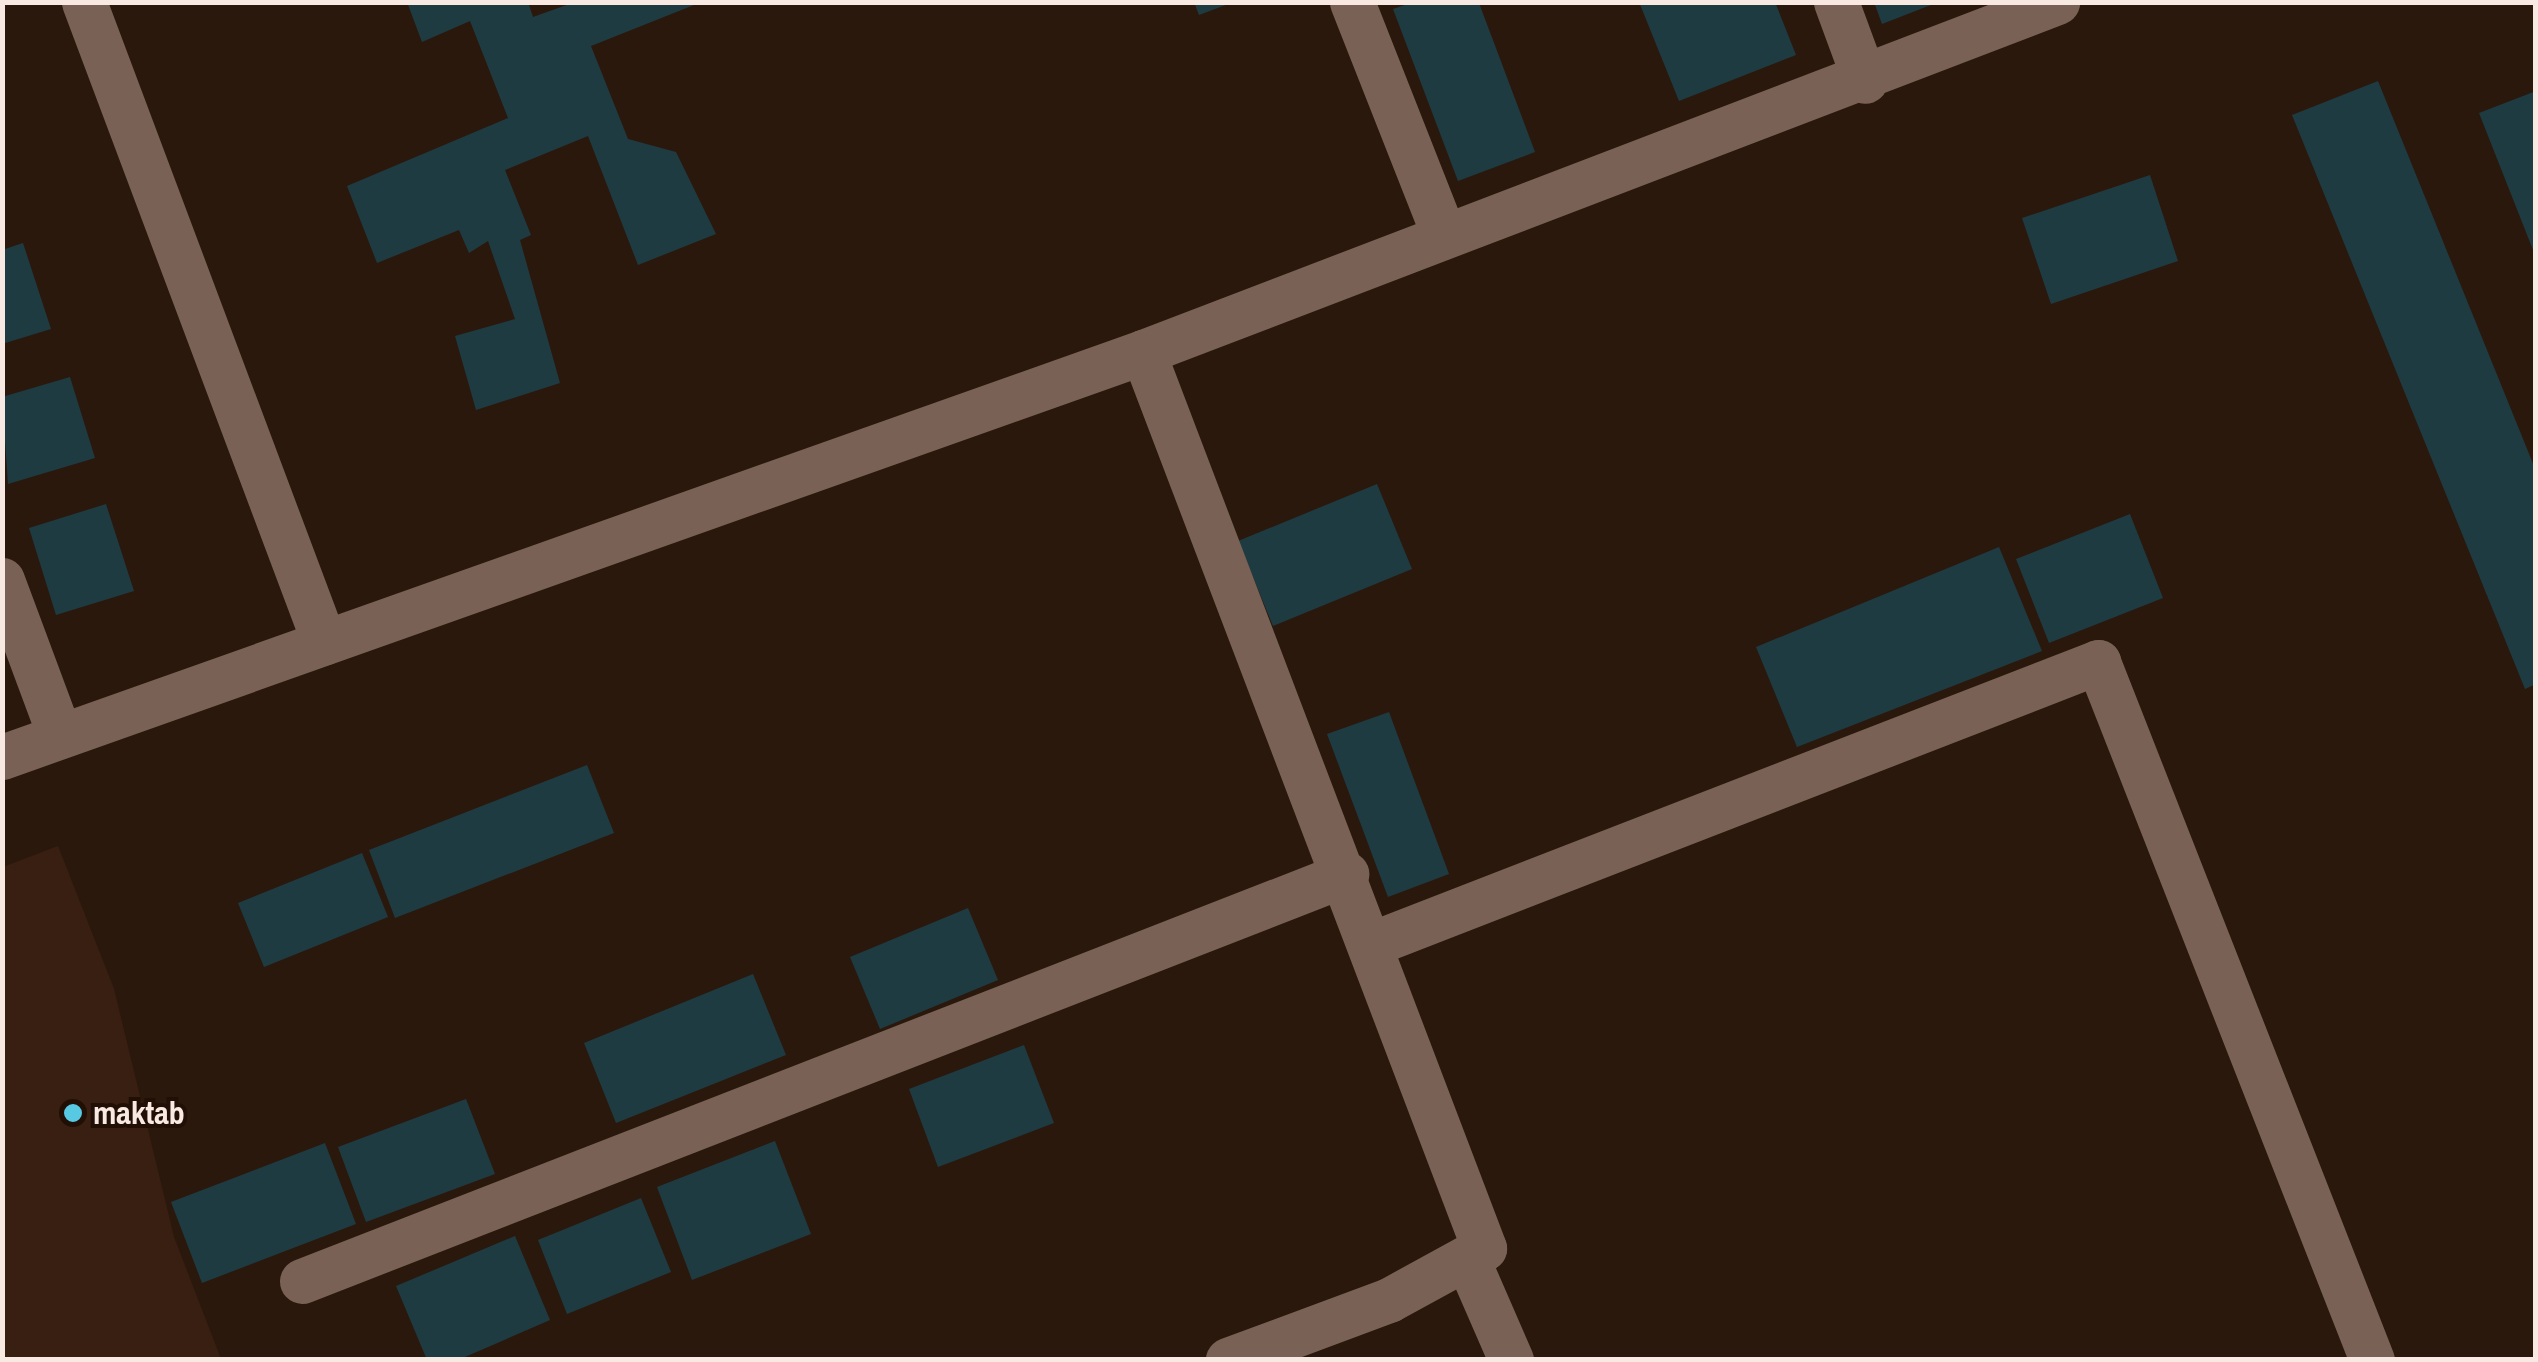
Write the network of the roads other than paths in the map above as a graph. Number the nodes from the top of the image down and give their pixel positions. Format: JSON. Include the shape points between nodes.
{"nodes":[{"id":1,"x":84,"y":2,"type":"edge"},
{"id":2,"x":1352,"y":2,"type":"edge"},
{"id":3,"x":1836,"y":2,"type":"edge"},
{"id":4,"x":2058,"y":2,"type":"edge"},
{"id":5,"x":1865,"y":81,"type":"junction"},
{"id":6,"x":1444,"y":236,"type":"junction"},
{"id":7,"x":1143,"y":352,"type":"junction"},
{"id":8,"x":2,"y":580,"type":"edge"},
{"id":9,"x":324,"y":642,"type":"junction"},
{"id":10,"x":60,"y":736,"type":"junction"},
{"id":11,"x":2,"y":757,"type":"edge"},
{"id":12,"x":1346,"y":874,"type":"junction"},
{"id":13,"x":1374,"y":943,"type":"junction"},
{"id":14,"x":1468,"y":1262,"type":"junction"},
{"id":15,"x":302,"y":1281,"type":"dead end"},
{"id":16,"x":1228,"y":1360,"type":"edge"},
{"id":17,"x":1512,"y":1360,"type":"edge"},
{"id":18,"x":2372,"y":1360,"type":"edge"}],
"edges":[{"from":1,"to":9,"type":"street"},
{"from":2,"to":6,"type":"street"},
{"from":3,"to":5,"type":"street"},
{"from":4,"to":5,"type":"street"},
{"from":5,"to":6,"type":"street"},
{"from":6,"to":7,"type":"street"},
{"from":7,"to":9,"type":"street"},
{"from":7,"to":12,"type":"street"},
{"from":8,"to":10,"type":"street"},
{"from":9,"to":10,"type":"street"},
{"from":10,"to":11,"type":"street"},
{"from":12,"to":13,"type":"street"},
{"from":12,"to":15,"type":"street"},
{"from":13,"to":14,"type":"street","via":[[1484,1248]]},
{"from":13,"to":18,"type":"street","via":[[2098,662]]},
{"from":14,"to":16,"type":"street"},
{"from":14,"to":17,"type":"street"}]}
